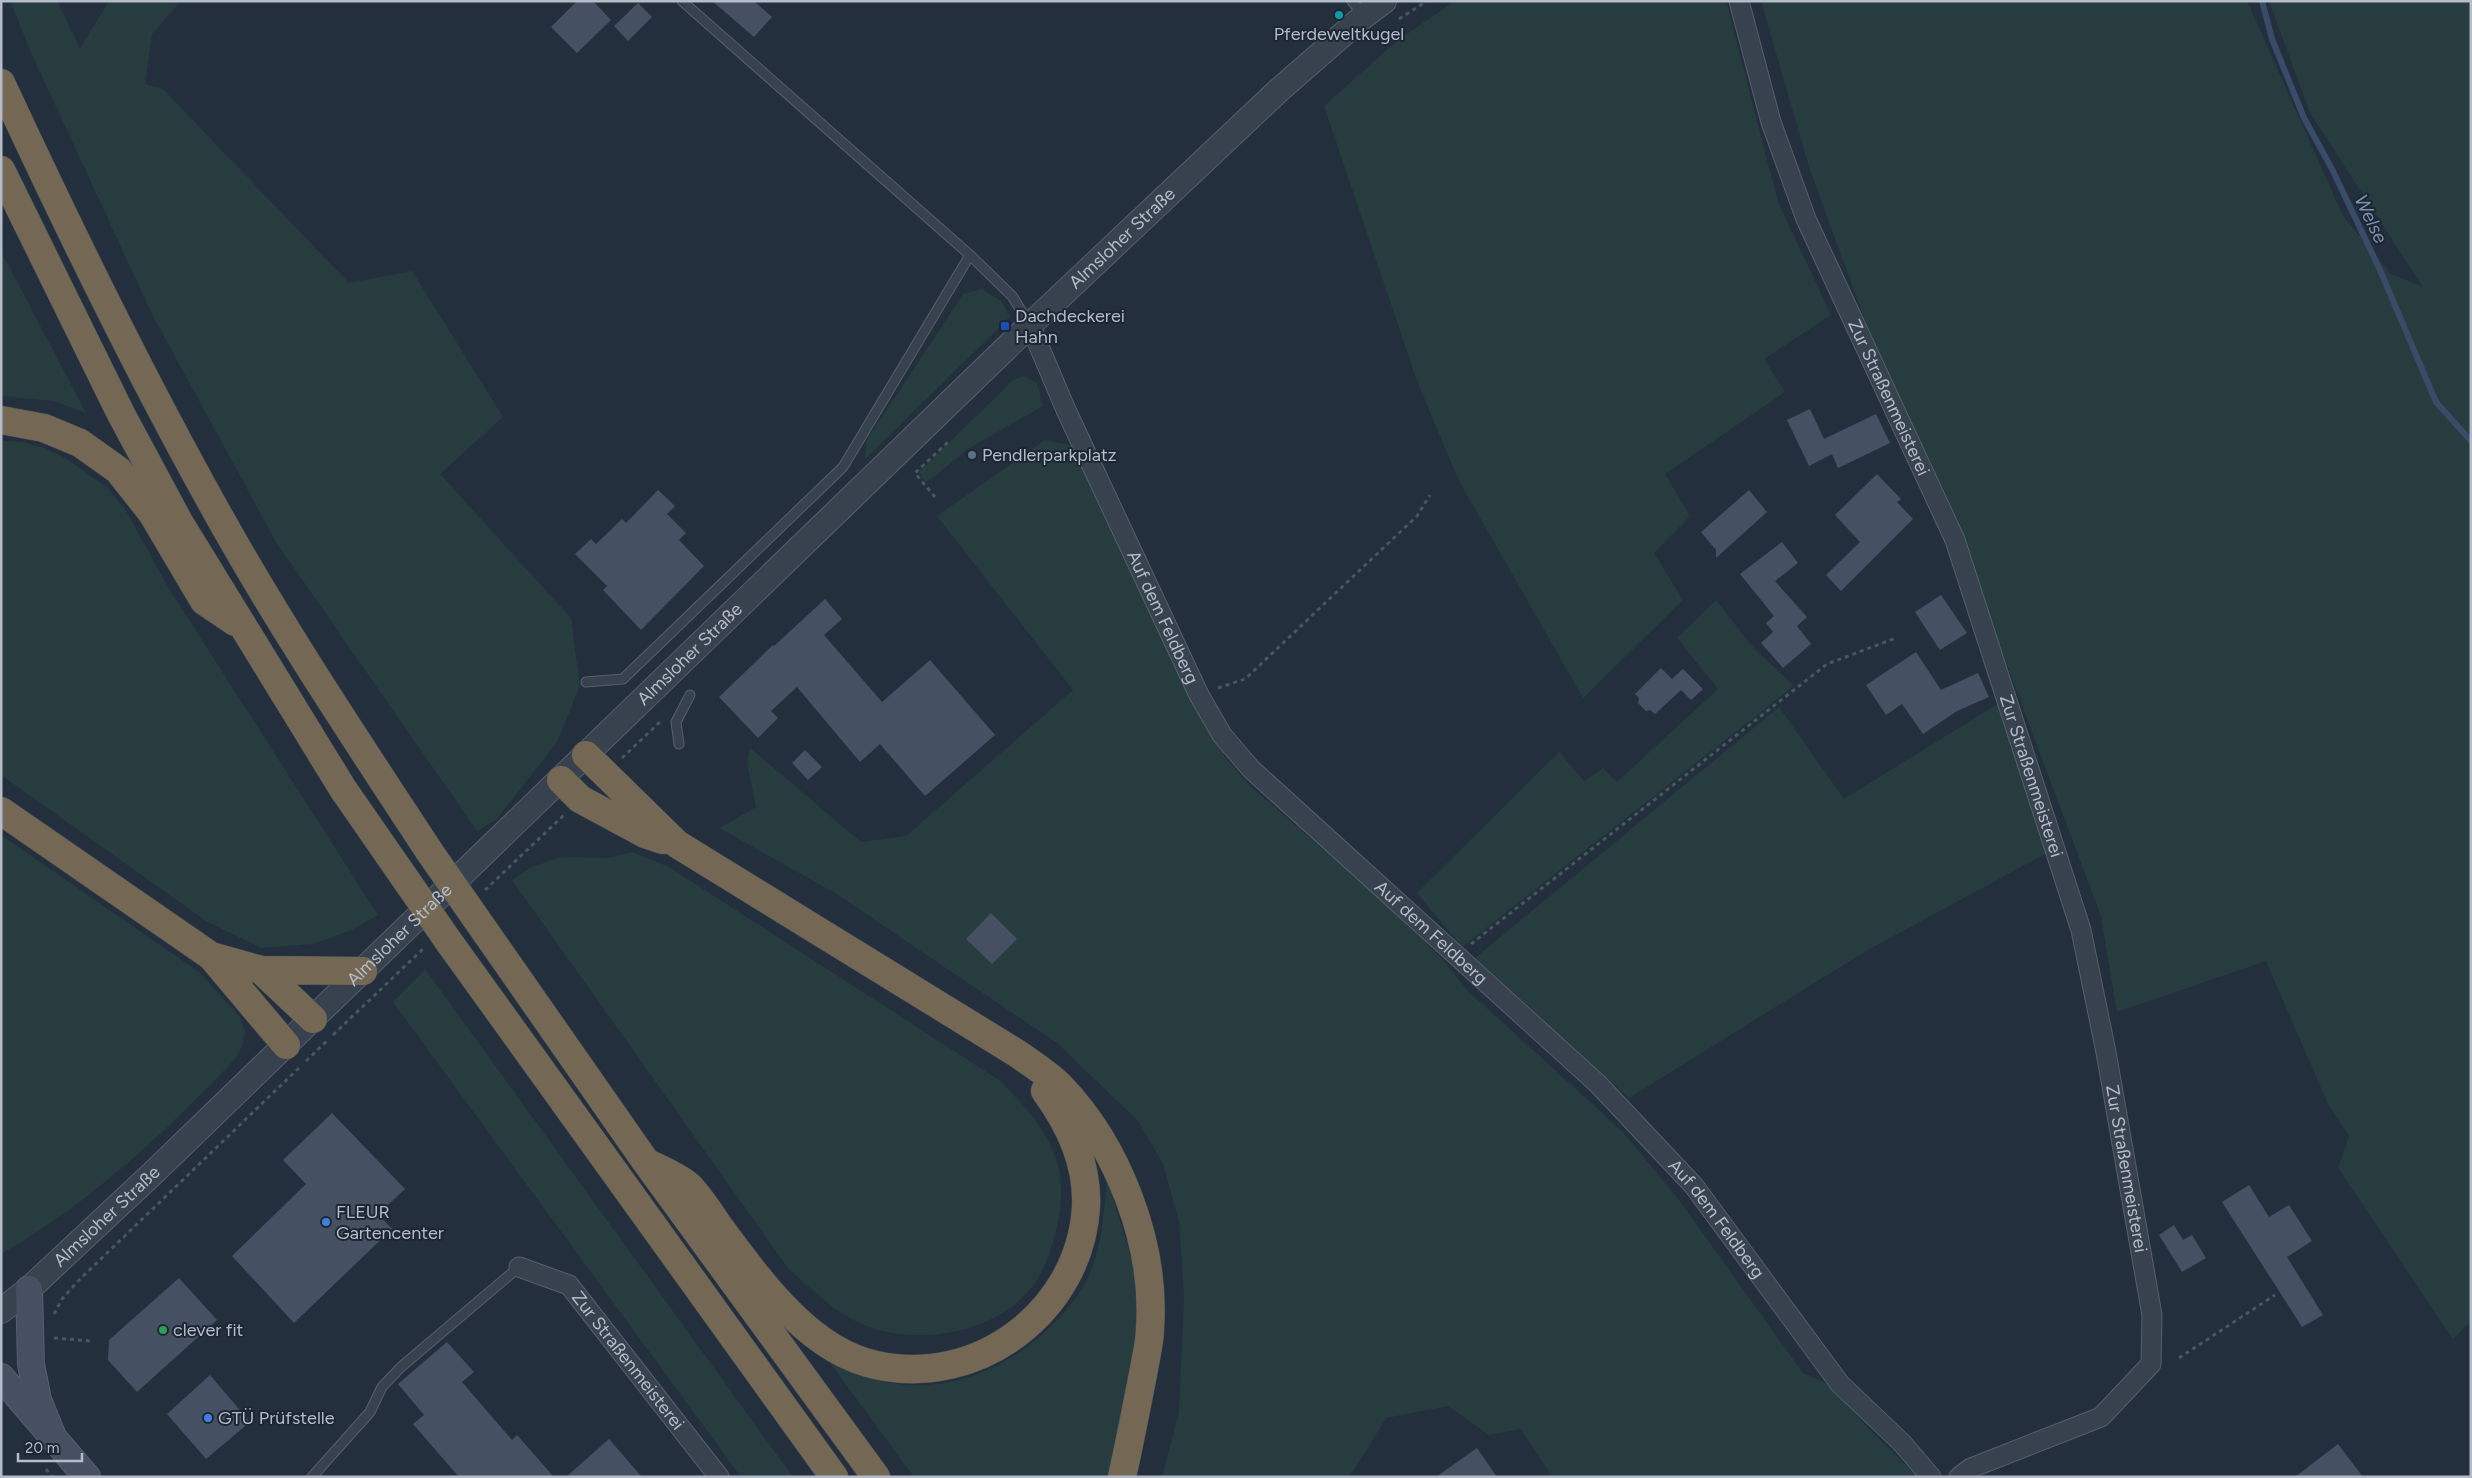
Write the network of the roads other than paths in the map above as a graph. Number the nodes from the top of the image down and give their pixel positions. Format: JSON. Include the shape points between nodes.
{"nodes":[{"id":1,"x":682,"y":1,"type":"edge"},
{"id":2,"x":1384,"y":1,"type":"edge"},
{"id":3,"x":1739,"y":1,"type":"edge"},
{"id":4,"x":1358,"y":8,"type":"edge"},
{"id":5,"x":1,"y":82,"type":"edge"},
{"id":6,"x":1,"y":170,"type":"edge"},
{"id":7,"x":970,"y":255,"type":"junction"},
{"id":8,"x":1030,"y":325,"type":"junction"},
{"id":9,"x":1,"y":420,"type":"edge"},
{"id":10,"x":243,"y":628,"type":"junction"},
{"id":11,"x":586,"y":682,"type":"dead end"},
{"id":12,"x":690,"y":695,"type":"dead end"},
{"id":13,"x":679,"y":744,"type":"dead end"},
{"id":14,"x":586,"y":755,"type":"junction"},
{"id":15,"x":561,"y":780,"type":"junction"},
{"id":16,"x":1,"y":811,"type":"edge"},
{"id":17,"x":677,"y":844,"type":"junction"},
{"id":18,"x":211,"y":956,"type":"junction"},
{"id":19,"x":262,"y":970,"type":"junction"},
{"id":20,"x":363,"y":971,"type":"junction"},
{"id":21,"x":313,"y":1019,"type":"junction"},
{"id":22,"x":286,"y":1045,"type":"junction"},
{"id":23,"x":1018,"y":1054,"type":"junction"},
{"id":24,"x":646,"y":1162,"type":"junction"},
{"id":25,"x":519,"y":1267,"type":"joint"},
{"id":26,"x":29,"y":1289,"type":"junction"},
{"id":27,"x":1,"y":1311,"type":"edge"},
{"id":28,"x":1,"y":1377,"type":"edge"},
{"id":29,"x":54,"y":1439,"type":"junction"},
{"id":30,"x":87,"y":1477,"type":"edge"},
{"id":31,"x":312,"y":1477,"type":"edge"},
{"id":32,"x":719,"y":1477,"type":"edge"},
{"id":33,"x":834,"y":1477,"type":"edge"},
{"id":34,"x":876,"y":1477,"type":"edge"},
{"id":35,"x":1122,"y":1477,"type":"edge"},
{"id":36,"x":1931,"y":1477,"type":"edge"},
{"id":37,"x":1959,"y":1477,"type":"edge"}],
"edges":[{"from":1,"to":7,"type":"lane"},
{"from":2,"to":4,"type":"street","name":"Almsloher Straße"},
{"from":3,"to":37,"type":"street","name":"Zur Straßenmeisterei","via":[[1771,122],[1806,219],[1955,540],[2075,911],[2106,1052],[2152,1315],[2152,1364],[2101,1417],[1971,1468]]},
{"from":4,"to":8,"type":"street","name":"Almsloher Straße","via":[[1278,91]]},
{"from":5,"to":24,"type":"highway","bridge":true,"via":[[97,286],[210,499],[322,689],[429,851],[479,905]]},
{"from":6,"to":10,"type":"highway","via":[[121,414],[179,522]]},
{"from":7,"to":8,"type":"lane","via":[[1012,296]]},
{"from":7,"to":11,"type":"lane","via":[[843,467],[623,679]]},
{"from":8,"to":14,"type":"street","name":"Almsloher Straße"},
{"from":8,"to":36,"type":"street","name":"Auf dem Feldberg","via":[[1066,410],[1199,695],[1222,735],[1250,769],[1598,1084],[1694,1186],[1840,1384],[1902,1443]]},
{"from":9,"to":10,"type":"highway","via":[[44,428],[80,443],[118,470],[152,513],[204,601]]},
{"from":10,"to":33,"type":"highway","bridge":true,"via":[[343,789],[404,877],[437,944]]},
{"from":12,"to":13,"type":"lane","via":[[676,722]]},
{"from":14,"to":15,"type":"street","name":"Almsloher Straße"},
{"from":14,"to":17,"type":"highway"},
{"from":15,"to":17,"type":"highway","via":[[580,799],[645,834]]},
{"from":15,"to":20,"type":"street","name":"Almsloher Straße"},
{"from":16,"to":18,"type":"highway"},
{"from":17,"to":23,"type":"highway"},
{"from":18,"to":19,"type":"highway"},
{"from":18,"to":22,"type":"highway"},
{"from":19,"to":20,"type":"highway"},
{"from":19,"to":21,"type":"highway"},
{"from":20,"to":21,"type":"street","name":"Almsloher Straße"},
{"from":21,"to":22,"type":"street","name":"Almsloher Straße"},
{"from":22,"to":26,"type":"street","name":"Almsloher Straße"},
{"from":23,"to":24,"type":"highway","via":[[1062,1114],[1073,1136],[1081,1162],[1086,1206],[1080,1245],[1067,1277],[1041,1313],[1002,1345],[958,1363],[914,1369],[876,1366],[844,1355],[791,1316],[688,1186]]},
{"from":23,"to":35,"type":"highway","via":[[1059,1085],[1084,1114],[1125,1188],[1140,1228],[1149,1273],[1150,1328]]},
{"from":24,"to":34,"type":"highway"},
{"from":25,"to":31,"type":"lane","via":[[401,1367],[382,1387],[370,1412]]},
{"from":25,"to":32,"type":"street","name":"Zur Straßenmeisterei","via":[[569,1284]]},
{"from":26,"to":27,"type":"street","name":"Almsloher Straße"},
{"from":26,"to":29,"type":"main road","via":[[31,1364],[38,1400]]},
{"from":28,"to":29,"type":"main road"},
{"from":29,"to":30,"type":"main road"}]}
